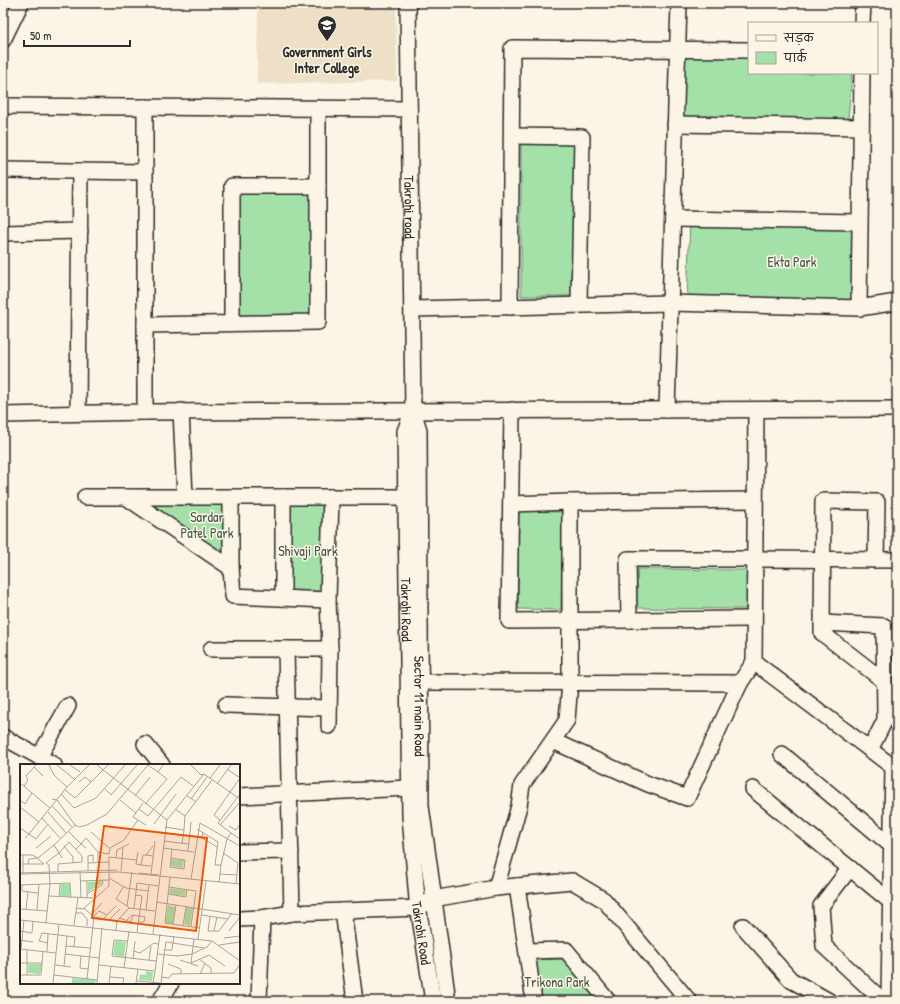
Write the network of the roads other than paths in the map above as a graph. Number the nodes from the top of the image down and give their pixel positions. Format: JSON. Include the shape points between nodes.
{"nodes":[{"id":1,"x":20,"y":3,"type":"edge"},
{"id":2,"x":408,"y":3,"type":"edge"},
{"id":3,"x":678,"y":3,"type":"edge"},
{"id":4,"x":863,"y":3,"type":"edge"},
{"id":5,"x":862,"y":22,"type":"edge"},
{"id":6,"x":3,"y":40,"type":"edge"},
{"id":7,"x":677,"y":50,"type":"junction"},
{"id":8,"x":748,"y":50,"type":"edge"},
{"id":9,"x":862,"y":74,"type":"edge"},
{"id":10,"x":3,"y":106,"type":"edge"},
{"id":11,"x":144,"y":107,"type":"junction"},
{"id":12,"x":318,"y":108,"type":"junction"},
{"id":13,"x":409,"y":109,"type":"junction"},
{"id":14,"x":675,"y":124,"type":"junction"},
{"id":15,"x":861,"y":127,"type":"junction"},
{"id":16,"x":512,"y":136,"type":"junction"},
{"id":17,"x":3,"y":170,"type":"edge"},
{"id":18,"x":80,"y":171,"type":"junction"},
{"id":19,"x":145,"y":172,"type":"junction"},
{"id":20,"x":318,"y":186,"type":"junction"},
{"id":21,"x":673,"y":219,"type":"junction"},
{"id":22,"x":859,"y":222,"type":"junction"},
{"id":23,"x":80,"y":232,"type":"junction"},
{"id":24,"x":3,"y":233,"type":"edge"},
{"id":25,"x":897,"y":302,"type":"edge"},
{"id":26,"x":670,"y":303,"type":"junction"},
{"id":27,"x":579,"y":305,"type":"junction"},
{"id":28,"x":510,"y":307,"type":"junction"},
{"id":29,"x":859,"y":308,"type":"junction"},
{"id":30,"x":412,"y":309,"type":"junction"},
{"id":31,"x":232,"y":323,"type":"junction"},
{"id":32,"x":145,"y":325,"type":"junction"},
{"id":33,"x":897,"y":409,"type":"edge"},
{"id":34,"x":512,"y":410,"type":"junction"},
{"id":35,"x":668,"y":410,"type":"junction"},
{"id":36,"x":756,"y":410,"type":"junction"},
{"id":37,"x":181,"y":411,"type":"junction"},
{"id":38,"x":413,"y":411,"type":"junction"},
{"id":39,"x":145,"y":412,"type":"junction"},
{"id":40,"x":78,"y":413,"type":"junction"},
{"id":41,"x":3,"y":415,"type":"edge"},
{"id":42,"x":85,"y":497,"type":"dead end"},
{"id":43,"x":126,"y":497,"type":"junction"},
{"id":44,"x":185,"y":497,"type":"junction"},
{"id":45,"x":231,"y":497,"type":"junction"},
{"id":46,"x":283,"y":497,"type":"junction"},
{"id":47,"x":331,"y":497,"type":"junction"},
{"id":48,"x":405,"y":497,"type":"junction"},
{"id":49,"x":755,"y":500,"type":"junction"},
{"id":50,"x":570,"y":502,"type":"junction"},
{"id":51,"x":511,"y":504,"type":"junction"},
{"id":52,"x":754,"y":559,"type":"junction"},
{"id":53,"x":823,"y":559,"type":"junction"},
{"id":54,"x":876,"y":560,"type":"junction"},
{"id":55,"x":897,"y":560,"type":"edge"},
{"id":56,"x":231,"y":568,"type":"junction"},
{"id":57,"x":283,"y":598,"type":"junction"},
{"id":58,"x":328,"y":600,"type":"junction"},
{"id":59,"x":754,"y":619,"type":"junction"},
{"id":60,"x":629,"y":620,"type":"junction"},
{"id":61,"x":570,"y":621,"type":"junction"},
{"id":62,"x":822,"y":623,"type":"junction"},
{"id":63,"x":211,"y":649,"type":"dead end"},
{"id":64,"x":286,"y":649,"type":"junction"},
{"id":65,"x":330,"y":649,"type":"junction"},
{"id":66,"x":754,"y":662,"type":"junction"},
{"id":67,"x":884,"y":681,"type":"junction"},
{"id":68,"x":414,"y":682,"type":"junction"},
{"id":69,"x":570,"y":683,"type":"junction"},
{"id":70,"x":740,"y":683,"type":"junction"},
{"id":71,"x":226,"y":705,"type":"dead end"},
{"id":72,"x":68,"y":706,"type":"dead end"},
{"id":73,"x":287,"y":707,"type":"junction"},
{"id":74,"x":329,"y":708,"type":"junction"},
{"id":75,"x":329,"y":726,"type":"dead end"},
{"id":76,"x":3,"y":737,"type":"edge"},
{"id":77,"x":553,"y":741,"type":"junction"},
{"id":78,"x":145,"y":744,"type":"dead end"},
{"id":79,"x":870,"y":750,"type":"junction"},
{"id":80,"x":782,"y":754,"type":"dead end"},
{"id":81,"x":39,"y":757,"type":"junction"},
{"id":82,"x":52,"y":764,"type":"edge"},
{"id":83,"x":161,"y":764,"type":"edge"},
{"id":84,"x":895,"y":767,"type":"edge"},
{"id":85,"x":409,"y":788,"type":"junction"},
{"id":86,"x":753,"y":789,"type":"dead end"},
{"id":87,"x":290,"y":794,"type":"junction"},
{"id":88,"x":240,"y":796,"type":"edge"},
{"id":89,"x":892,"y":846,"type":"junction"},
{"id":90,"x":291,"y":851,"type":"junction"},
{"id":91,"x":240,"y":852,"type":"edge"},
{"id":92,"x":850,"y":868,"type":"junction"},
{"id":93,"x":517,"y":886,"type":"junction"},
{"id":94,"x":496,"y":888,"type":"junction"},
{"id":95,"x":433,"y":899,"type":"junction"},
{"id":96,"x":891,"y":902,"type":"junction"},
{"id":97,"x":418,"y":908,"type":"junction"},
{"id":98,"x":343,"y":911,"type":"junction"},
{"id":99,"x":292,"y":914,"type":"junction"},
{"id":100,"x":262,"y":918,"type":"junction"},
{"id":101,"x":240,"y":919,"type":"edge"},
{"id":102,"x":743,"y":926,"type":"dead end"},
{"id":103,"x":527,"y":951,"type":"junction"},
{"id":104,"x":170,"y":984,"type":"edge"},
{"id":105,"x":888,"y":997,"type":"edge"},
{"id":106,"x":160,"y":1001,"type":"edge"},
{"id":107,"x":259,"y":1001,"type":"edge"},
{"id":108,"x":355,"y":1001,"type":"edge"},
{"id":109,"x":433,"y":1001,"type":"edge"},
{"id":110,"x":448,"y":1001,"type":"edge"},
{"id":111,"x":534,"y":1001,"type":"edge"},
{"id":112,"x":608,"y":1001,"type":"edge"},
{"id":113,"x":689,"y":1001,"type":"edge"},
{"id":114,"x":829,"y":1001,"type":"edge"}],
"edges":[{"from":1,"to":6,"type":"street"},
{"from":2,"to":13,"type":"street","name":"Takrohi road"},
{"from":3,"to":7,"type":"street"},
{"from":4,"to":5,"type":"street"},
{"from":7,"to":8,"type":"street"},
{"from":7,"to":14,"type":"street"},
{"from":7,"to":16,"type":"street","via":[[512,48]]},
{"from":9,"to":15,"type":"street"},
{"from":10,"to":11,"type":"street"},
{"from":11,"to":12,"type":"street"},
{"from":11,"to":19,"type":"street"},
{"from":12,"to":13,"type":"street"},
{"from":12,"to":20,"type":"street"},
{"from":13,"to":30,"type":"street","name":"Takrohi road"},
{"from":14,"to":15,"type":"street"},
{"from":14,"to":21,"type":"street"},
{"from":15,"to":22,"type":"street"},
{"from":16,"to":27,"type":"street","via":[[582,137]]},
{"from":16,"to":28,"type":"street"},
{"from":17,"to":18,"type":"street"},
{"from":18,"to":19,"type":"street"},
{"from":18,"to":23,"type":"street"},
{"from":19,"to":32,"type":"street"},
{"from":20,"to":31,"type":"street","via":[[318,322]]},
{"from":20,"to":31,"type":"street","via":[[232,186]]},
{"from":21,"to":22,"type":"street"},
{"from":21,"to":26,"type":"street"},
{"from":22,"to":29,"type":"street"},
{"from":23,"to":24,"type":"street"},
{"from":23,"to":40,"type":"street"},
{"from":25,"to":29,"type":"street"},
{"from":26,"to":27,"type":"street"},
{"from":26,"to":29,"type":"street"},
{"from":26,"to":35,"type":"street"},
{"from":27,"to":28,"type":"street"},
{"from":28,"to":30,"type":"street"},
{"from":30,"to":38,"type":"street","name":"Takrohi road"},
{"from":31,"to":32,"type":"street"},
{"from":32,"to":39,"type":"street"},
{"from":33,"to":36,"type":"street"},
{"from":34,"to":35,"type":"street"},
{"from":34,"to":38,"type":"street"},
{"from":34,"to":51,"type":"street"},
{"from":35,"to":36,"type":"street"},
{"from":36,"to":49,"type":"street"},
{"from":37,"to":38,"type":"street"},
{"from":37,"to":39,"type":"street"},
{"from":37,"to":44,"type":"street"},
{"from":38,"to":48,"type":"street","name":"Takrohi Road","via":[[405,431]]},
{"from":38,"to":68,"type":"street","name":"Sector 11 main Road","via":[[420,430]]},
{"from":39,"to":40,"type":"street"},
{"from":40,"to":41,"type":"street"},
{"from":42,"to":43,"type":"street"},
{"from":43,"to":44,"type":"street"},
{"from":43,"to":56,"type":"street"},
{"from":44,"to":45,"type":"street"},
{"from":45,"to":46,"type":"street"},
{"from":45,"to":56,"type":"street"},
{"from":46,"to":47,"type":"street"},
{"from":46,"to":57,"type":"street"},
{"from":47,"to":48,"type":"street"},
{"from":47,"to":58,"type":"street"},
{"from":48,"to":68,"type":"street","name":"Takrohi Road"},
{"from":49,"to":50,"type":"street"},
{"from":49,"to":52,"type":"street"},
{"from":50,"to":51,"type":"street"},
{"from":50,"to":61,"type":"street"},
{"from":51,"to":61,"type":"street","via":[[509,622]]},
{"from":52,"to":53,"type":"street"},
{"from":52,"to":59,"type":"street"},
{"from":52,"to":60,"type":"street","via":[[628,560]]},
{"from":53,"to":54,"type":"street"},
{"from":53,"to":54,"type":"street","via":[[824,501],[877,502]]},
{"from":53,"to":62,"type":"street"},
{"from":54,"to":55,"type":"street"},
{"from":56,"to":57,"type":"street","via":[[233,596]]},
{"from":57,"to":58,"type":"street"},
{"from":58,"to":65,"type":"street"},
{"from":59,"to":60,"type":"street"},
{"from":59,"to":66,"type":"street"},
{"from":60,"to":61,"type":"street"},
{"from":61,"to":69,"type":"street"},
{"from":62,"to":67,"type":"street","via":[[822,633]]},
{"from":62,"to":67,"type":"street","via":[[884,626]]},
{"from":63,"to":64,"type":"street"},
{"from":64,"to":65,"type":"street"},
{"from":64,"to":73,"type":"street"},
{"from":65,"to":74,"type":"street"},
{"from":66,"to":70,"type":"street"},
{"from":66,"to":79,"type":"street"},
{"from":67,"to":79,"type":"street","via":[[885,720]]},
{"from":68,"to":69,"type":"street"},
{"from":68,"to":85,"type":"street","name":"Takrohi Road"},
{"from":68,"to":95,"type":"street","name":"Sector 11 main Road","via":[[421,806]]},
{"from":69,"to":70,"type":"street"},
{"from":69,"to":77,"type":"street","via":[[567,720]]},
{"from":70,"to":77,"type":"street","via":[[687,798],[648,784]]},
{"from":71,"to":73,"type":"street"},
{"from":72,"to":81,"type":"street"},
{"from":73,"to":74,"type":"street"},
{"from":73,"to":87,"type":"street"},
{"from":74,"to":75,"type":"street"},
{"from":76,"to":81,"type":"street"},
{"from":77,"to":94,"type":"street","via":[[522,785],[519,806]]},
{"from":78,"to":83,"type":"street"},
{"from":79,"to":84,"type":"street"},
{"from":80,"to":89,"type":"street"},
{"from":81,"to":82,"type":"street"},
{"from":84,"to":89,"type":"street"},
{"from":85,"to":87,"type":"street"},
{"from":85,"to":97,"type":"street","name":"Takrohi Road"},
{"from":86,"to":92,"type":"street"},
{"from":87,"to":88,"type":"street"},
{"from":87,"to":90,"type":"street"},
{"from":89,"to":96,"type":"street"},
{"from":90,"to":91,"type":"street"},
{"from":90,"to":99,"type":"street"},
{"from":92,"to":96,"type":"street"},
{"from":92,"to":105,"type":"street","via":[[822,906],[824,946]]},
{"from":93,"to":94,"type":"street"},
{"from":93,"to":103,"type":"street"},
{"from":93,"to":113,"type":"street","via":[[572,881],[604,900]]},
{"from":94,"to":95,"type":"street"},
{"from":95,"to":97,"type":"street"},
{"from":95,"to":110,"type":"street","name":"Sector 11 main Road"},
{"from":96,"to":105,"type":"street"},
{"from":97,"to":98,"type":"street"},
{"from":97,"to":109,"type":"street","name":"Takrohi Road"},
{"from":98,"to":99,"type":"street"},
{"from":98,"to":108,"type":"street"},
{"from":99,"to":100,"type":"street"},
{"from":100,"to":101,"type":"street"},
{"from":100,"to":107,"type":"street"},
{"from":102,"to":114,"type":"street","via":[[791,980]]},
{"from":103,"to":111,"type":"street"},
{"from":103,"to":112,"type":"street","via":[[566,950]]},
{"from":104,"to":106,"type":"street"}]}
